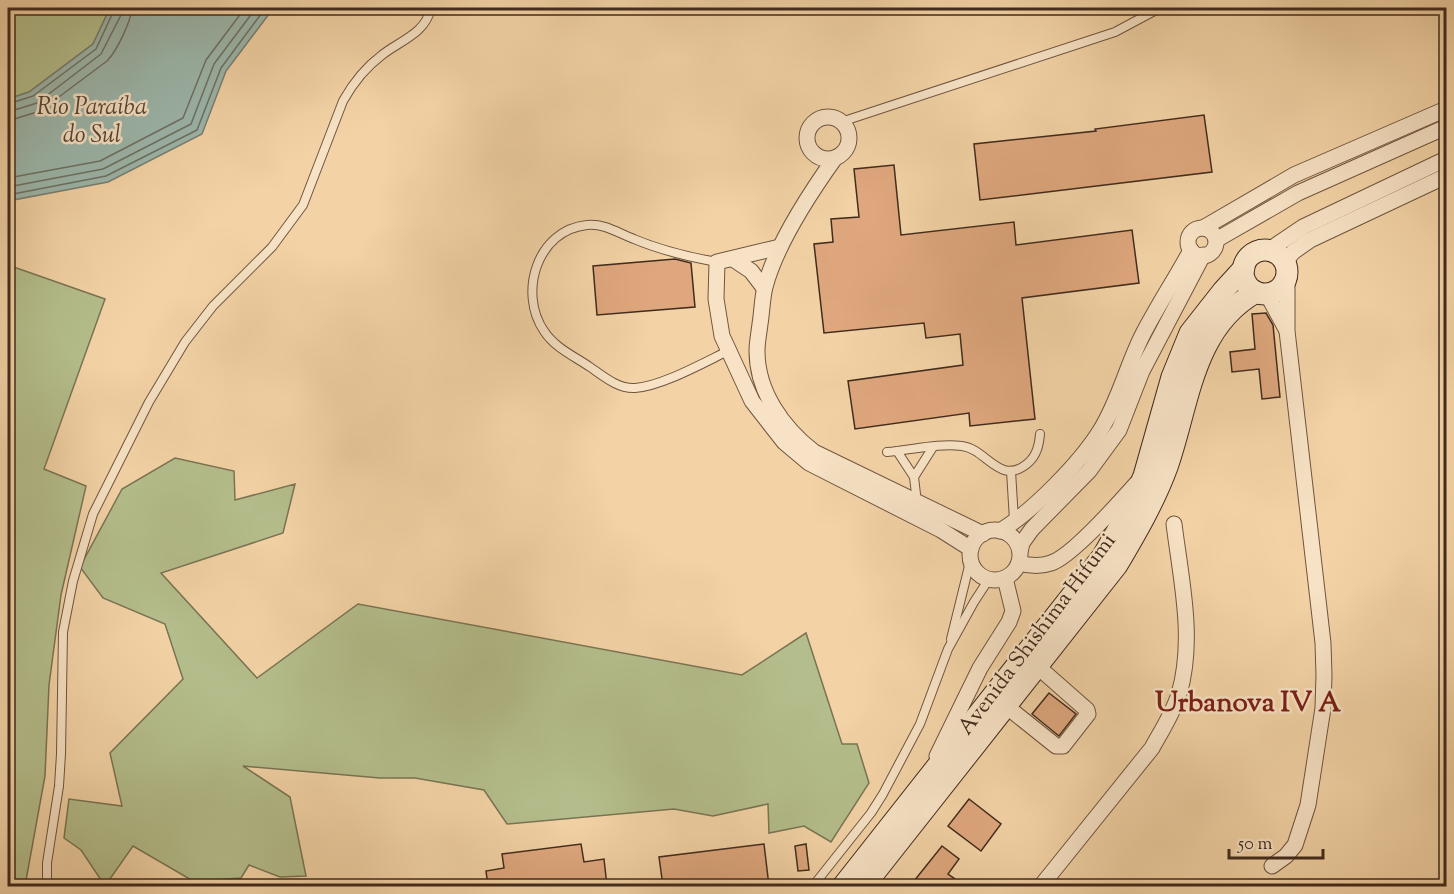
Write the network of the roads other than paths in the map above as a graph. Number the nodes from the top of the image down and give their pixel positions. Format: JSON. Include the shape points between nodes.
{"nodes":[{"id":1,"x":431,"y":8,"type":"edge"},
{"id":2,"x":1160,"y":8,"type":"edge"},
{"id":3,"x":1446,"y":109,"type":"edge"},
{"id":4,"x":842,"y":122,"type":"junction"},
{"id":5,"x":1446,"y":127,"type":"edge"},
{"id":6,"x":815,"y":154,"type":"junction"},
{"id":7,"x":835,"y":158,"type":"junction"},
{"id":8,"x":1446,"y":159,"type":"edge"},
{"id":9,"x":1446,"y":176,"type":"edge"},
{"id":10,"x":820,"y":179,"type":"junction"},
{"id":11,"x":1203,"y":228,"type":"junction"},
{"id":12,"x":1216,"y":240,"type":"junction"},
{"id":13,"x":780,"y":247,"type":"junction"},
{"id":14,"x":1197,"y":253,"type":"junction"},
{"id":15,"x":733,"y":259,"type":"junction"},
{"id":16,"x":717,"y":262,"type":"junction"},
{"id":17,"x":1280,"y":264,"type":"junction"},
{"id":18,"x":1244,"y":268,"type":"junction"},
{"id":19,"x":764,"y":288,"type":"junction"},
{"id":20,"x":1262,"y":293,"type":"junction"},
{"id":21,"x":1287,"y":331,"type":"junction"},
{"id":22,"x":728,"y":351,"type":"junction"},
{"id":23,"x":1040,"y":434,"type":"dead end"},
{"id":24,"x":933,"y":447,"type":"junction"},
{"id":25,"x":897,"y":451,"type":"junction"},
{"id":26,"x":887,"y":452,"type":"dead end"},
{"id":27,"x":1011,"y":471,"type":"junction"},
{"id":28,"x":1144,"y":476,"type":"junction"},
{"id":29,"x":914,"y":477,"type":"junction"},
{"id":30,"x":917,"y":503,"type":"junction"},
{"id":31,"x":1014,"y":522,"type":"junction"},
{"id":32,"x":1174,"y":524,"type":"dead end"},
{"id":33,"x":1000,"y":531,"type":"junction"},
{"id":34,"x":983,"y":534,"type":"junction"},
{"id":35,"x":971,"y":554,"type":"junction"},
{"id":36,"x":1020,"y":557,"type":"junction"},
{"id":37,"x":1110,"y":561,"type":"junction"},
{"id":38,"x":1005,"y":578,"type":"junction"},
{"id":39,"x":989,"y":579,"type":"junction"},
{"id":40,"x":948,"y":649,"type":"junction"},
{"id":41,"x":1037,"y":666,"type":"junction"},
{"id":42,"x":1006,"y":706,"type":"junction"},
{"id":43,"x":919,"y":788,"type":"junction"},
{"id":44,"x":1272,"y":866,"type":"dead end"},
{"id":45,"x":46,"y":886,"type":"edge"},
{"id":46,"x":813,"y":886,"type":"edge"},
{"id":47,"x":843,"y":886,"type":"edge"},
{"id":48,"x":864,"y":886,"type":"edge"},
{"id":49,"x":1041,"y":886,"type":"edge"}],
"edges":[{"from":1,"to":45,"type":"lane","via":[[414,35],[384,53],[350,88],[303,205],[272,247],[213,306],[185,342],[148,402],[93,514],[63,632],[59,786]]},
{"from":2,"to":4,"type":"lane","via":[[1115,32]]},
{"from":3,"to":11,"type":"street","via":[[1294,175]]},
{"from":4,"to":6,"type":"street","via":[[828,117],[815,122],[808,142]]},
{"from":4,"to":7,"type":"street","via":[[849,138],[845,150]]},
{"from":5,"to":12,"type":"street","via":[[1298,193]]},
{"from":6,"to":7,"type":"street"},
{"from":6,"to":10,"type":"street"},
{"from":7,"to":10,"type":"street"},
{"from":8,"to":17,"type":"street","via":[[1303,227]]},
{"from":9,"to":17,"type":"street","via":[[1310,240]]},
{"from":10,"to":13,"type":"street"},
{"from":11,"to":12,"type":"street","via":[[1212,232]]},
{"from":11,"to":14,"type":"street","via":[[1191,233],[1188,242]]},
{"from":12,"to":14,"type":"street","via":[[1211,252]]},
{"from":13,"to":15,"type":"street"},
{"from":13,"to":19,"type":"street"},
{"from":14,"to":31,"type":"street","via":[[1144,333],[1101,430],[1039,501]]},
{"from":14,"to":36,"type":"street","via":[[1119,430],[1089,471],[1032,529],[1022,543]]},
{"from":15,"to":16,"type":"street"},
{"from":15,"to":19,"type":"street","via":[[752,271]]},
{"from":16,"to":22,"type":"street","via":[[716,299]]},
{"from":16,"to":22,"type":"lane","via":[[634,240],[603,225],[576,226],[545,249],[531,292],[538,320],[552,341],[622,386],[634,388],[659,381]]},
{"from":17,"to":18,"type":"street","via":[[1256,252]]},
{"from":17,"to":20,"type":"street","via":[[1279,289]]},
{"from":17,"to":21,"type":"street"},
{"from":18,"to":20,"type":"street","via":[[1246,282]]},
{"from":18,"to":28,"type":"street","name":"Avenida Shishima Hifumi","via":[[1190,333],[1172,377]]},
{"from":19,"to":30,"type":"street","via":[[757,350],[761,380],[792,433],[814,452]]},
{"from":20,"to":21,"type":"street"},
{"from":20,"to":37,"type":"street","name":"Avenida Shishima Hifumi","via":[[1245,298],[1212,333],[1197,362],[1150,510]]},
{"from":21,"to":44,"type":"street","via":[[1324,675],[1319,735],[1305,815],[1291,850]]},
{"from":22,"to":35,"type":"street","via":[[752,400],[796,453],[941,530]]},
{"from":23,"to":27,"type":"lane","via":[[1031,461]]},
{"from":24,"to":25,"type":"lane"},
{"from":24,"to":27,"type":"lane","via":[[967,447],[996,468]]},
{"from":24,"to":29,"type":"lane"},
{"from":25,"to":26,"type":"lane"},
{"from":25,"to":29,"type":"lane"},
{"from":27,"to":31,"type":"lane"},
{"from":28,"to":36,"type":"street","via":[[1054,563],[1040,566]]},
{"from":28,"to":37,"type":"street","name":"Avenida Shishima Hifumi"},
{"from":29,"to":30,"type":"lane"},
{"from":30,"to":34,"type":"street"},
{"from":31,"to":33,"type":"street"},
{"from":32,"to":49,"type":"street","via":[[1186,627],[1179,694],[1152,748]]},
{"from":33,"to":34,"type":"street"},
{"from":33,"to":36,"type":"street","via":[[1013,538]]},
{"from":34,"to":35,"type":"street"},
{"from":35,"to":39,"type":"street","via":[[976,571]]},
{"from":35,"to":40,"type":"lane"},
{"from":36,"to":38,"type":"street"},
{"from":37,"to":41,"type":"street","name":"Avenida Shishima Hifumi"},
{"from":37,"to":43,"type":"street","name":"Avenida Shishima Hifumi"},
{"from":38,"to":39,"type":"street"},
{"from":38,"to":43,"type":"street","via":[[1013,611],[1010,622],[980,668]]},
{"from":39,"to":40,"type":"lane"},
{"from":40,"to":46,"type":"lane","via":[[920,724],[883,794]]},
{"from":41,"to":42,"type":"street","name":"Avenida Shishima Hifumi"},
{"from":41,"to":42,"type":"street","via":[[1088,714],[1063,746],[1056,746]]},
{"from":42,"to":48,"type":"street","name":"Avenida Shishima Hifumi"},
{"from":43,"to":47,"type":"street","name":"Avenida Shishima Hifumi"}]}
